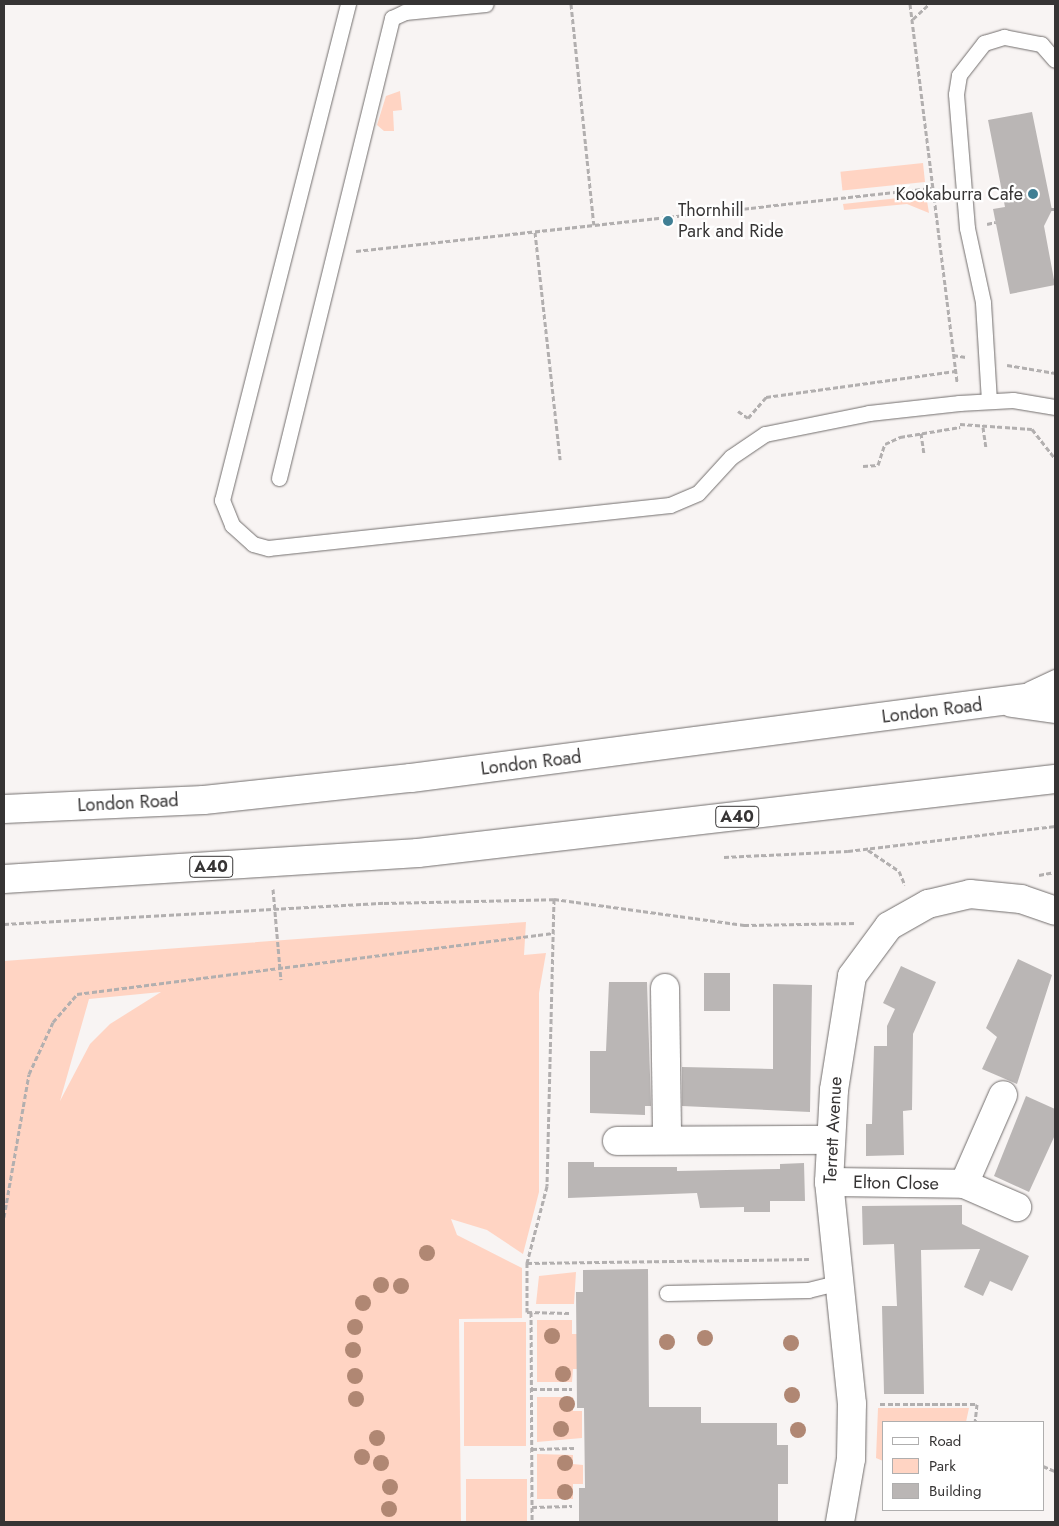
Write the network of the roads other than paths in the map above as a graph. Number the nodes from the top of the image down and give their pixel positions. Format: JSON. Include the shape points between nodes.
{"nodes":[{"id":1,"x":348,"y":4,"type":"edge"},
{"id":2,"x":486,"y":4,"type":"edge"},
{"id":3,"x":1055,"y":60,"type":"edge"},
{"id":4,"x":989,"y":401,"type":"junction"},
{"id":5,"x":1055,"y":407,"type":"edge"},
{"id":6,"x":279,"y":478,"type":"dead end"},
{"id":7,"x":1055,"y":677,"type":"edge"},
{"id":8,"x":1055,"y":694,"type":"edge"},
{"id":9,"x":1003,"y":702,"type":"junction"},
{"id":10,"x":1055,"y":709,"type":"edge"},
{"id":11,"x":1055,"y":779,"type":"edge"},
{"id":12,"x":4,"y":809,"type":"edge"},
{"id":13,"x":4,"y":880,"type":"edge"},
{"id":14,"x":1055,"y":911,"type":"edge"},
{"id":15,"x":664,"y":988,"type":"dead end"},
{"id":16,"x":1002,"y":1095,"type":"dead end"},
{"id":17,"x":667,"y":1140,"type":"junction"},
{"id":18,"x":831,"y":1140,"type":"junction"},
{"id":19,"x":617,"y":1141,"type":"dead end"},
{"id":20,"x":829,"y":1182,"type":"junction"},
{"id":21,"x":964,"y":1184,"type":"junction"},
{"id":22,"x":1017,"y":1207,"type":"dead end"},
{"id":23,"x":837,"y":1270,"type":"junction"},
{"id":24,"x":667,"y":1293,"type":"dead end"},
{"id":25,"x":840,"y":1522,"type":"edge"}],
"edges":[{"from":1,"to":4,"type":"lane","via":[[224,490],[224,510],[241,536],[268,548],[670,505],[698,493],[731,457],[765,434],[870,413]]},
{"from":2,"to":6,"type":"lane","via":[[405,12],[392,18]]},
{"from":3,"to":4,"type":"lane","via":[[1041,44],[1004,37],[984,43],[960,75],[956,94],[967,228],[983,302]]},
{"from":4,"to":5,"type":"lane"},
{"from":7,"to":9,"type":"lane"},
{"from":8,"to":9,"type":"main road","name":"London Road"},
{"from":9,"to":10,"type":"main road"},
{"from":9,"to":12,"type":"main road","name":"London Road","via":[[204,800]]},
{"from":11,"to":13,"type":"main road","number":"A40","via":[[418,853]]},
{"from":14,"to":18,"type":"main road","name":"Terrett Avenue","via":[[1021,899],[970,894],[928,904],[889,926],[863,957],[847,996]]},
{"from":15,"to":17,"type":"main road"},
{"from":16,"to":21,"type":"main road","name":"Elton Close"},
{"from":17,"to":18,"type":"main road"},
{"from":17,"to":19,"type":"main road"},
{"from":18,"to":20,"type":"main road","name":"Terrett Avenue"},
{"from":20,"to":21,"type":"main road","name":"Elton Close"},
{"from":20,"to":23,"type":"main road","name":"Terrett Avenue"},
{"from":21,"to":22,"type":"main road","name":"Elton Close"},
{"from":23,"to":24,"type":"lane","via":[[808,1290]]},
{"from":23,"to":25,"type":"main road","name":"Terrett Avenue","via":[[852,1404],[850,1458]]}]}
